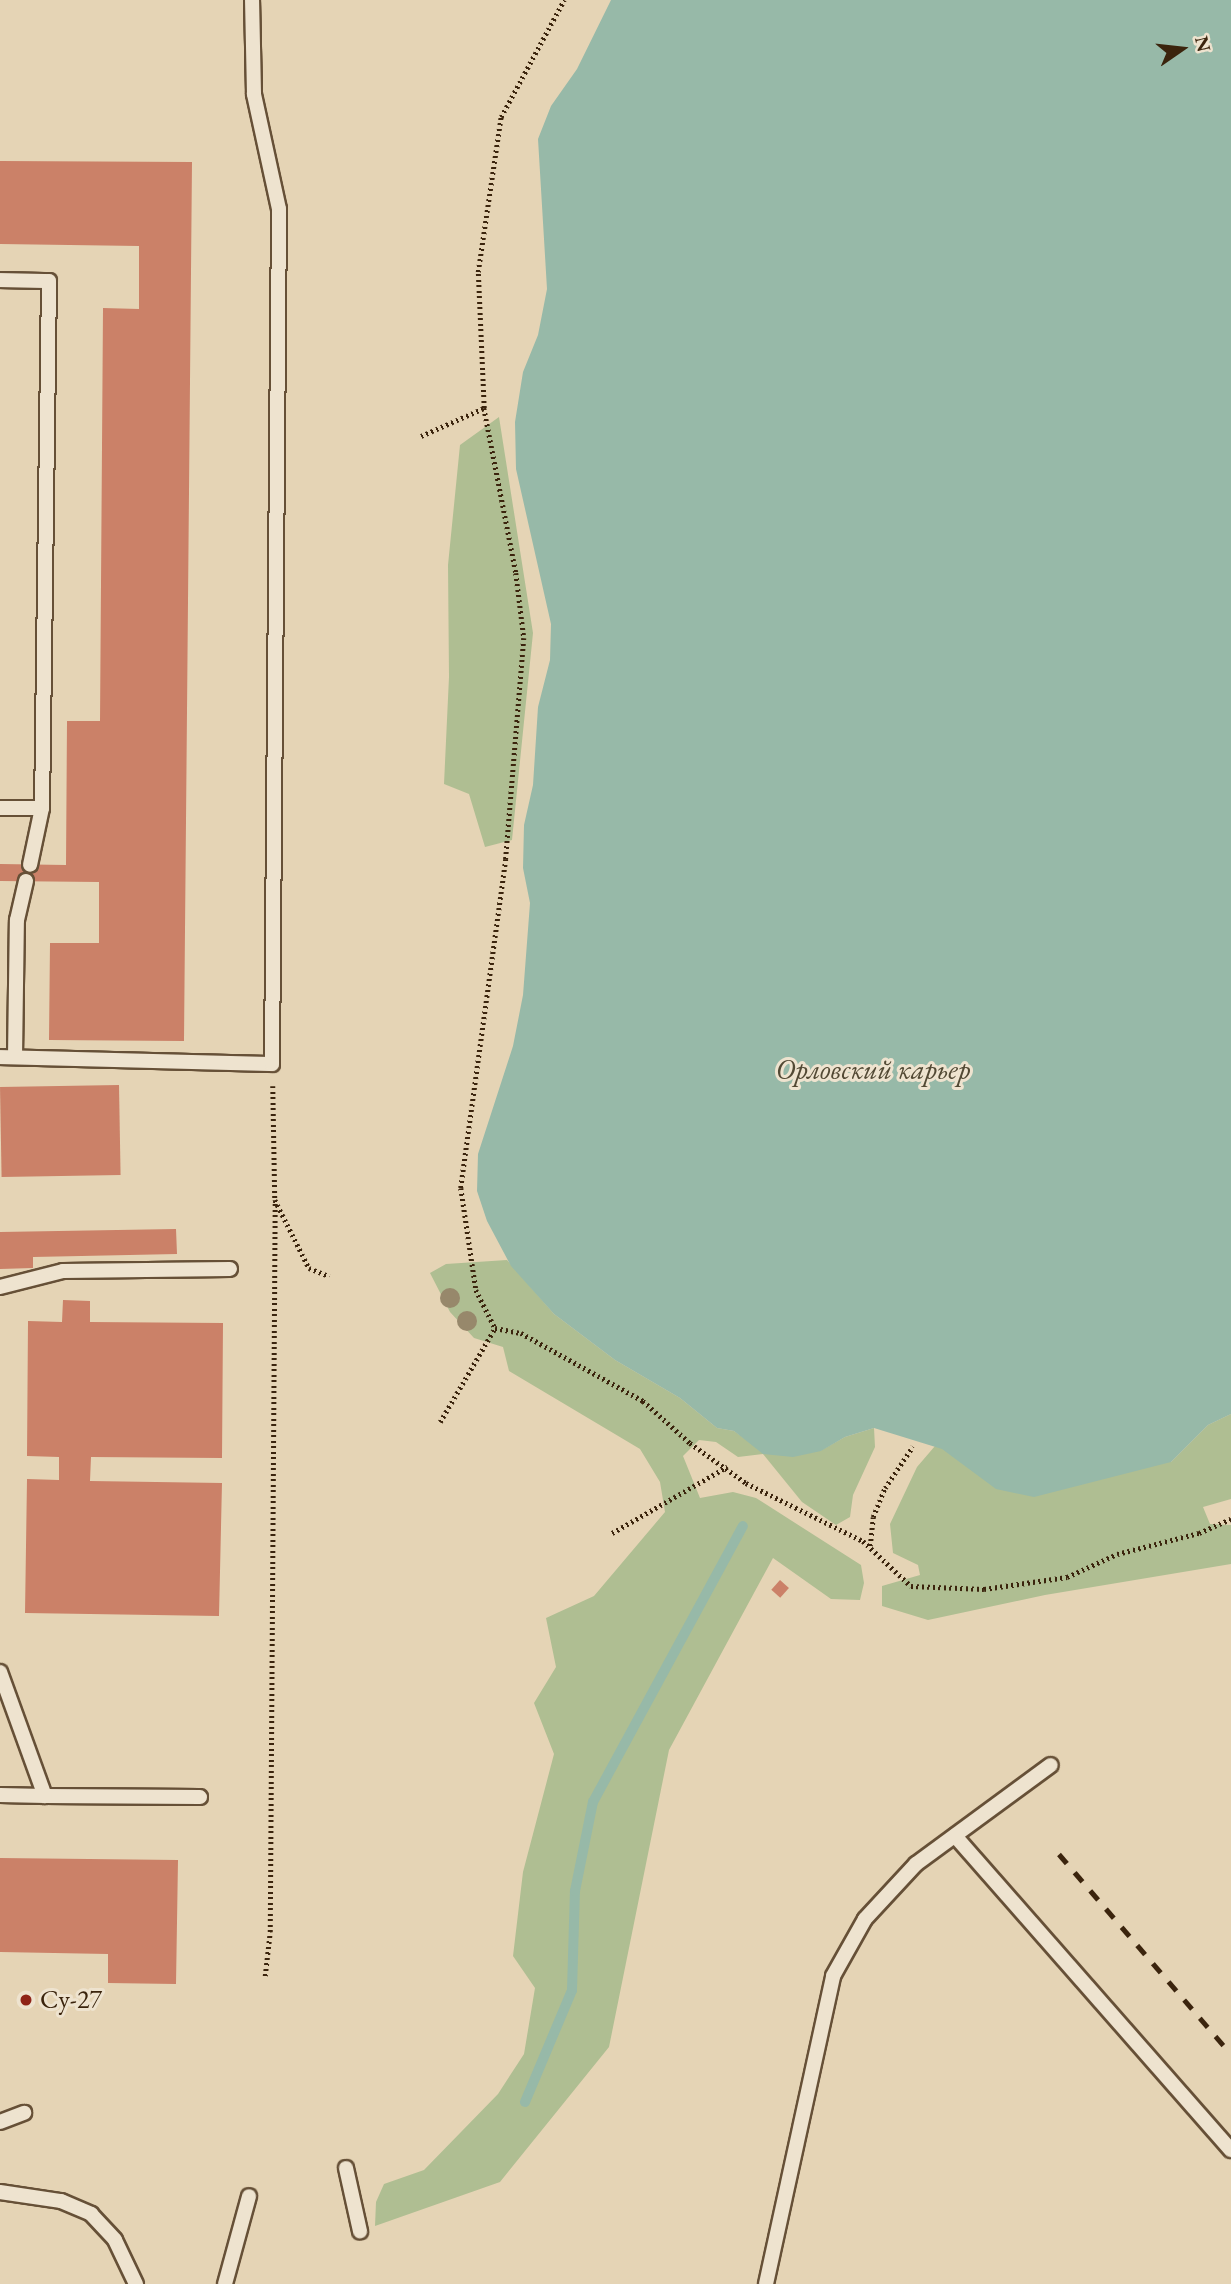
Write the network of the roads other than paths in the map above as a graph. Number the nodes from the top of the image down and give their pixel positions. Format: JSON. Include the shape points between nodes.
{"nodes":[{"id":1,"x":252,"y":0,"type":"edge"},
{"id":2,"x":0,"y":281,"type":"edge"},
{"id":3,"x":0,"y":807,"type":"edge"},
{"id":4,"x":42,"y":808,"type":"junction"},
{"id":5,"x":30,"y":864,"type":"dead end"},
{"id":6,"x":26,"y":881,"type":"dead end"},
{"id":7,"x":0,"y":1057,"type":"edge"},
{"id":8,"x":15,"y":1057,"type":"junction"},
{"id":9,"x":230,"y":1269,"type":"dead end"},
{"id":10,"x":0,"y":1287,"type":"edge"},
{"id":11,"x":0,"y":1672,"type":"edge"},
{"id":12,"x":1051,"y":1765,"type":"dead end"},
{"id":13,"x":0,"y":1795,"type":"edge"},
{"id":14,"x":45,"y":1796,"type":"junction"},
{"id":15,"x":200,"y":1797,"type":"dead end"},
{"id":16,"x":955,"y":1836,"type":"junction"},
{"id":17,"x":24,"y":2113,"type":"dead end"},
{"id":18,"x":0,"y":2122,"type":"edge"},
{"id":19,"x":1231,"y":2150,"type":"edge"},
{"id":20,"x":346,"y":2168,"type":"dead end"},
{"id":21,"x":0,"y":2192,"type":"edge"},
{"id":22,"x":249,"y":2196,"type":"dead end"},
{"id":23,"x":360,"y":2231,"type":"dead end"},
{"id":24,"x":136,"y":2284,"type":"edge"},
{"id":25,"x":225,"y":2284,"type":"edge"},
{"id":26,"x":765,"y":2284,"type":"edge"}],
"edges":[{"from":1,"to":8,"type":"lane","via":[[254,93],[279,209],[272,1065]]},
{"from":2,"to":4,"type":"lane","via":[[49,281]]},
{"from":3,"to":4,"type":"lane"},
{"from":4,"to":5,"type":"lane"},
{"from":6,"to":8,"type":"lane","via":[[17,920]]},
{"from":7,"to":8,"type":"lane"},
{"from":9,"to":10,"type":"lane","via":[[63,1271]]},
{"from":11,"to":14,"type":"lane"},
{"from":12,"to":16,"type":"lane"},
{"from":13,"to":14,"type":"lane"},
{"from":14,"to":15,"type":"lane"},
{"from":16,"to":19,"type":"lane"},
{"from":16,"to":26,"type":"lane","via":[[916,1864],[865,1919],[833,1976]]},
{"from":17,"to":18,"type":"lane"},
{"from":20,"to":23,"type":"lane"},
{"from":21,"to":24,"type":"lane","via":[[61,2201],[91,2214],[116,2240]]},
{"from":22,"to":25,"type":"lane"}]}
